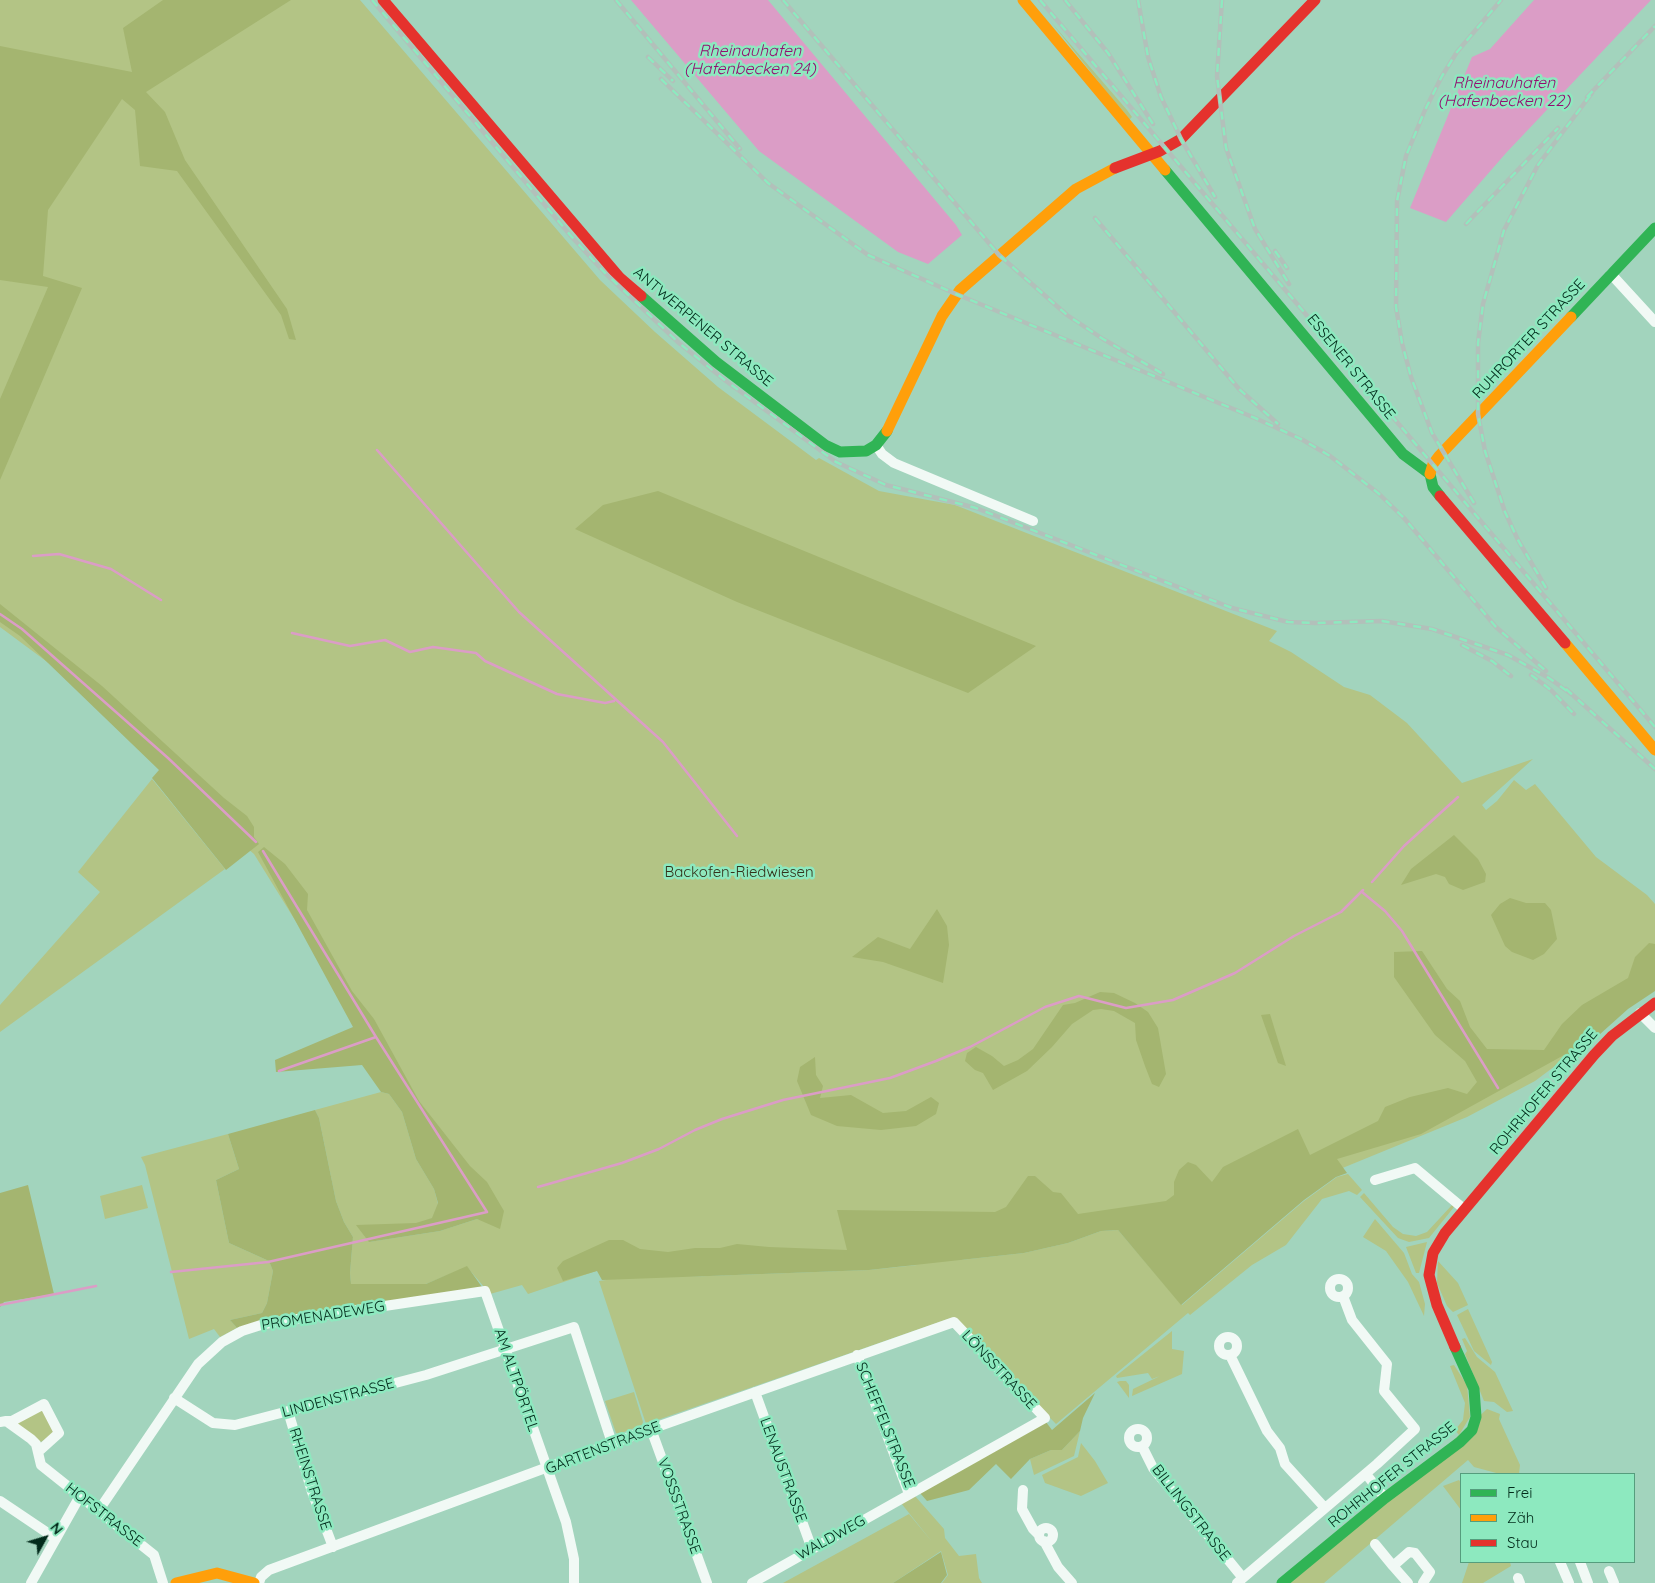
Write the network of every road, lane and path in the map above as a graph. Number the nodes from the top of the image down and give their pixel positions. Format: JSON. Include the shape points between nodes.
{"nodes":[{"id":1,"x":384,"y":0,"type":"edge"},
{"id":2,"x":1023,"y":0,"type":"edge"},
{"id":3,"x":1316,"y":0,"type":"edge"},
{"id":4,"x":1171,"y":146,"type":"junction"},
{"id":5,"x":1152,"y":154,"type":"junction"},
{"id":6,"x":1170,"y":176,"type":"junction"},
{"id":7,"x":1655,"y":228,"type":"edge"},
{"id":8,"x":1611,"y":274,"type":"junction"},
{"id":9,"x":1655,"y":322,"type":"edge"},
{"id":10,"x":876,"y":445,"type":"junction"},
{"id":11,"x":1430,"y":474,"type":"junction"},
{"id":12,"x":1033,"y":521,"type":"dead end"},
{"id":13,"x":1655,"y":750,"type":"edge"},
{"id":14,"x":1655,"y":1003,"type":"edge"},
{"id":15,"x":1640,"y":1013,"type":"junction"},
{"id":16,"x":1655,"y":1028,"type":"edge"},
{"id":17,"x":1375,"y":1180,"type":"dead end"},
{"id":18,"x":1464,"y":1209,"type":"junction"},
{"id":19,"x":485,"y":1291,"type":"joint"},
{"id":20,"x":1343,"y":1296,"type":"dead end"},
{"id":21,"x":954,"y":1322,"type":"joint"},
{"id":22,"x":506,"y":1350,"type":"junction"},
{"id":23,"x":857,"y":1355,"type":"junction"},
{"id":24,"x":1230,"y":1355,"type":"dead end"},
{"id":25,"x":755,"y":1392,"type":"junction"},
{"id":26,"x":174,"y":1398,"type":"junction"},
{"id":27,"x":288,"y":1411,"type":"junction"},
{"id":28,"x":1045,"y":1418,"type":"joint"},
{"id":29,"x":3,"y":1421,"type":"edge"},
{"id":30,"x":651,"y":1429,"type":"junction"},
{"id":31,"x":612,"y":1443,"type":"junction"},
{"id":32,"x":1142,"y":1446,"type":"dead end"},
{"id":33,"x":38,"y":1452,"type":"junction"},
{"id":34,"x":546,"y":1470,"type":"junction"},
{"id":35,"x":1366,"y":1474,"type":"junction"},
{"id":36,"x":1023,"y":1490,"type":"dead end"},
{"id":37,"x":909,"y":1494,"type":"junction"},
{"id":38,"x":80,"y":1496,"type":"junction"},
{"id":39,"x":1385,"y":1498,"type":"junction"},
{"id":40,"x":0,"y":1501,"type":"edge"},
{"id":41,"x":1325,"y":1508,"type":"junction"},
{"id":42,"x":99,"y":1510,"type":"junction"},
{"id":43,"x":55,"y":1538,"type":"junction"},
{"id":44,"x":1375,"y":1544,"type":"dead end"},
{"id":45,"x":333,"y":1547,"type":"junction"},
{"id":46,"x":812,"y":1549,"type":"junction"},
{"id":47,"x":1560,"y":1563,"type":"edge"},
{"id":48,"x":1580,"y":1563,"type":"edge"},
{"id":49,"x":1393,"y":1566,"type":"junction"},
{"id":50,"x":1609,"y":1571,"type":"dead end"},
{"id":51,"x":1240,"y":1580,"type":"edge"},
{"id":52,"x":31,"y":1583,"type":"edge"},
{"id":53,"x":163,"y":1583,"type":"edge"},
{"id":54,"x":176,"y":1583,"type":"edge"},
{"id":55,"x":254,"y":1583,"type":"edge"},
{"id":56,"x":259,"y":1583,"type":"edge"},
{"id":57,"x":574,"y":1583,"type":"edge"},
{"id":58,"x":707,"y":1583,"type":"edge"},
{"id":59,"x":752,"y":1583,"type":"edge"},
{"id":60,"x":1072,"y":1583,"type":"edge"},
{"id":61,"x":1282,"y":1583,"type":"edge"},
{"id":62,"x":1408,"y":1583,"type":"edge"},
{"id":63,"x":1423,"y":1583,"type":"edge"},
{"id":64,"x":1569,"y":1583,"type":"edge"},
{"id":65,"x":1588,"y":1583,"type":"edge"},
{"id":66,"x":1614,"y":1583,"type":"edge"}],
"edges":[{"from":1,"to":10,"type":"street","name":"ANTWERPENER STRASSE","via":[[620,278],[665,319],[825,445],[850,453],[866,451]]},
{"from":2,"to":5,"type":"street","name":"ESSENER STRASSE"},
{"from":3,"to":4,"type":"street"},
{"from":4,"to":5,"type":"street"},
{"from":4,"to":6,"type":"street"},
{"from":5,"to":6,"type":"street","name":"ESSENER STRASSE"},
{"from":5,"to":10,"type":"street","via":[[1108,170],[1076,189],[960,290],[942,316],[895,417]]},
{"from":6,"to":11,"type":"street","name":"ESSENER STRASSE","via":[[1403,454]]},
{"from":7,"to":8,"type":"street","name":"RUHRORTER STRASSE"},
{"from":8,"to":9,"type":"street"},
{"from":8,"to":11,"type":"street","name":"RUHRORTER STRASSE","via":[[1439,456]]},
{"from":10,"to":12,"type":"street","via":[[894,463]]},
{"from":11,"to":13,"type":"street","name":"ESSENER STRASSE","via":[[1433,486]]},
{"from":14,"to":15,"type":"street","name":"ROHRHOFER STRASSE"},
{"from":15,"to":16,"type":"street"},
{"from":15,"to":18,"type":"street","name":"ROHRHOFER STRASSE","via":[[1594,1055]]},
{"from":17,"to":18,"type":"street","via":[[1415,1168]]},
{"from":18,"to":39,"type":"street","name":"ROHRHOFER STRASSE","via":[[1437,1243],[1428,1276],[1442,1320],[1474,1389],[1476,1417],[1472,1430],[1460,1442]]},
{"from":19,"to":22,"type":"street","name":"AM ALTPÖRTEL"},
{"from":19,"to":26,"type":"street","name":"PROMENADEWEG","via":[[264,1324],[242,1331],[205,1356]]},
{"from":20,"to":35,"type":"street","via":[[1352,1320],[1387,1364],[1384,1392],[1415,1429]]},
{"from":21,"to":23,"type":"street","name":"GARTENSTRASSE"},
{"from":21,"to":28,"type":"street","name":"LÖNSSTRASSE"},
{"from":22,"to":27,"type":"street","name":"LINDENSTRASSE","via":[[426,1375]]},
{"from":22,"to":31,"type":"street","name":"LINDENSTRASSE","via":[[574,1326]]},
{"from":22,"to":34,"type":"street","name":"AM ALTPÖRTEL"},
{"from":23,"to":25,"type":"street","name":"GARTENSTRASSE"},
{"from":23,"to":37,"type":"street","name":"SCHEFFELSTRASSE"},
{"from":24,"to":41,"type":"street","via":[[1267,1431],[1280,1448],[1285,1464]]},
{"from":25,"to":30,"type":"street","name":"GARTENSTRASSE"},
{"from":25,"to":46,"type":"street","name":"LENAUSTRASSE"},
{"from":26,"to":27,"type":"street","name":"LINDENSTRASSE","via":[[213,1423],[224,1426]]},
{"from":26,"to":42,"type":"street","name":"PROMENADEWEG"},
{"from":27,"to":45,"type":"street","name":"RHEINSTRASSE","via":[[312,1492]]},
{"from":28,"to":37,"type":"street","name":"SCHEFFELSTRASSE"},
{"from":29,"to":33,"type":"street","name":"HOFSTRASSE","via":[[31,1439]]},
{"from":29,"to":33,"type":"street","name":"HOFSTRASSE","via":[[12,1421],[44,1404],[59,1434]]},
{"from":30,"to":31,"type":"street","name":"GARTENSTRASSE"},
{"from":30,"to":58,"type":"street","name":"VOSSSTRASSE"},
{"from":31,"to":34,"type":"street","name":"GARTENSTRASSE"},
{"from":32,"to":51,"type":"street","name":"BILLINGSTRASSE","via":[[1153,1468]]},
{"from":33,"to":38,"type":"street","name":"HOFSTRASSE","via":[[41,1465]]},
{"from":34,"to":45,"type":"street","name":"GARTENSTRASSE"},
{"from":34,"to":57,"type":"street","name":"AM ALTPÖRTEL","via":[[566,1522],[574,1559]]},
{"from":35,"to":39,"type":"street"},
{"from":35,"to":41,"type":"street"},
{"from":36,"to":60,"type":"street","via":[[1022,1509],[1058,1567]]},
{"from":37,"to":46,"type":"street","name":"WALDWEG"},
{"from":38,"to":42,"type":"street","name":"HOFSTRASSE"},
{"from":38,"to":43,"type":"street"},
{"from":39,"to":61,"type":"street","name":"ROHRHOFER STRASSE"},
{"from":40,"to":43,"type":"street"},
{"from":41,"to":51,"type":"street"},
{"from":42,"to":53,"type":"street","name":"HOFSTRASSE","via":[[154,1555]]},
{"from":43,"to":52,"type":"street"},
{"from":44,"to":49,"type":"street"},
{"from":45,"to":56,"type":"street","name":"GARTENSTRASSE","via":[[269,1570]]},
{"from":46,"to":59,"type":"street","name":"WALDWEG"},
{"from":47,"to":64,"type":"street"},
{"from":48,"to":65,"type":"street"},
{"from":49,"to":62,"type":"street"},
{"from":49,"to":63,"type":"street","via":[[1409,1552],[1415,1553],[1430,1572]]},
{"from":50,"to":66,"type":"street"},
{"from":54,"to":55,"type":"street","via":[[217,1573]]}]}
